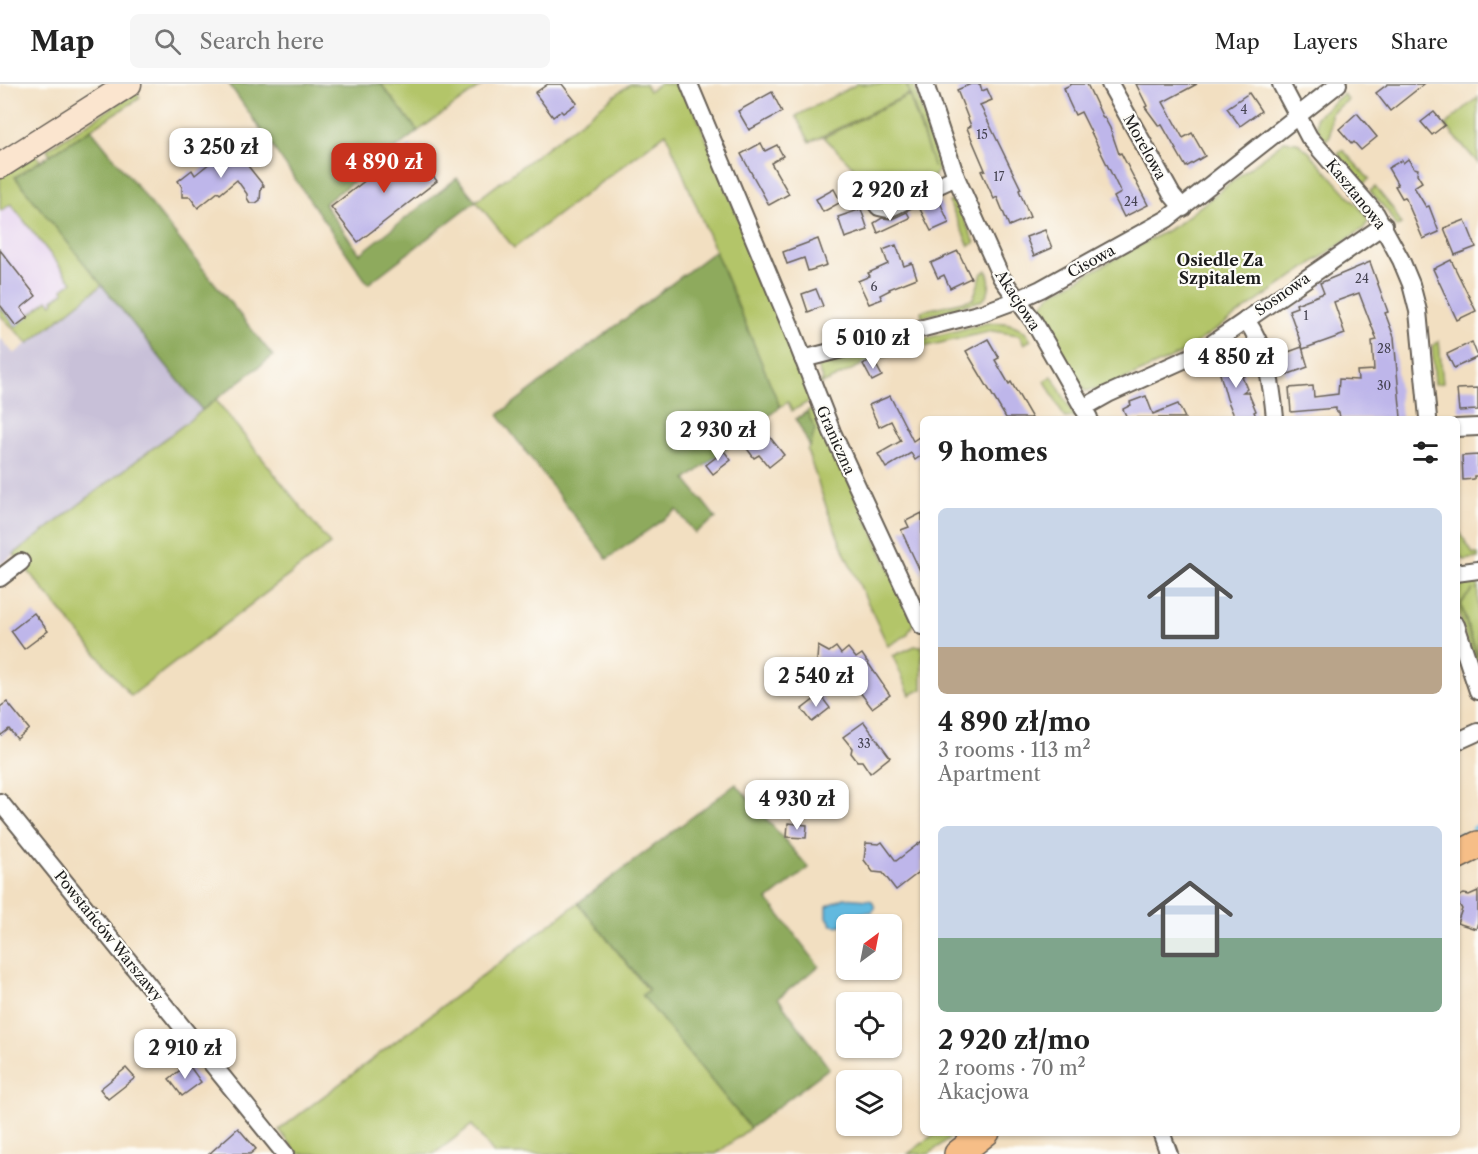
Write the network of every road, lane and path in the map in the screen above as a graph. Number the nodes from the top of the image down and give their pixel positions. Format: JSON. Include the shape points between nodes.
{"nodes":[{"id":1,"x":129,"y":84,"type":"edge"},
{"id":2,"x":688,"y":84,"type":"edge"},
{"id":3,"x":925,"y":84,"type":"edge"},
{"id":4,"x":1110,"y":84,"type":"edge"},
{"id":5,"x":1281,"y":84,"type":"edge"},
{"id":6,"x":1338,"y":84,"type":"edge"},
{"id":7,"x":1297,"y":117,"type":"junction"},
{"id":8,"x":1,"y":164,"type":"edge"},
{"id":9,"x":956,"y":177,"type":"junction"},
{"id":10,"x":867,"y":192,"type":"dead end"},
{"id":11,"x":1183,"y":208,"type":"junction"},
{"id":12,"x":1384,"y":225,"type":"junction"},
{"id":13,"x":1017,"y":300,"type":"junction"},
{"id":14,"x":1246,"y":320,"type":"junction"},
{"id":15,"x":803,"y":359,"type":"junction"},
{"id":16,"x":1086,"y":413,"type":"edge"},
{"id":17,"x":1275,"y":416,"type":"edge"},
{"id":18,"x":1428,"y":416,"type":"edge"},
{"id":19,"x":1478,"y":427,"type":"edge"},
{"id":20,"x":1460,"y":428,"type":"edge"},
{"id":21,"x":21,"y":562,"type":"dead end"},
{"id":22,"x":1478,"y":570,"type":"edge"},
{"id":23,"x":1460,"y":572,"type":"edge"},
{"id":24,"x":0,"y":578,"type":"edge"},
{"id":25,"x":920,"y":622,"type":"edge"},
{"id":26,"x":1460,"y":637,"type":"edge"},
{"id":27,"x":1478,"y":691,"type":"edge"},
{"id":28,"x":1478,"y":732,"type":"edge"},
{"id":29,"x":1460,"y":740,"type":"edge"},
{"id":30,"x":0,"y":802,"type":"edge"},
{"id":31,"x":1478,"y":845,"type":"edge"},
{"id":32,"x":1460,"y":854,"type":"edge"},
{"id":33,"x":981,"y":1136,"type":"edge"},
{"id":34,"x":1162,"y":1136,"type":"edge"},
{"id":35,"x":285,"y":1154,"type":"edge"},
{"id":36,"x":958,"y":1154,"type":"edge"},
{"id":37,"x":1169,"y":1154,"type":"edge"}],
"edges":[{"from":1,"to":8,"type":"street"},
{"from":2,"to":15,"type":"street","name":"Graniczna"},
{"from":3,"to":9,"type":"street","name":"Akacjowa"},
{"from":4,"to":11,"type":"street","name":"Morelowa"},
{"from":5,"to":7,"type":"street","name":"Kasztanowa"},
{"from":6,"to":7,"type":"street","name":"Cisowa"},
{"from":7,"to":11,"type":"street","name":"Cisowa"},
{"from":7,"to":12,"type":"street","name":"Kasztanowa","via":[[1309,137]]},
{"from":9,"to":10,"type":"street","via":[[888,209],[879,207]]},
{"from":9,"to":13,"type":"street","name":"Akacjowa","via":[[1001,277]]},
{"from":11,"to":13,"type":"street","name":"Cisowa"},
{"from":12,"to":14,"type":"street","name":"Sosnowa"},
{"from":12,"to":18,"type":"street","name":"Kasztanowa","via":[[1415,297]]},
{"from":13,"to":15,"type":"street","name":"Cisowa","via":[[982,313]]},
{"from":13,"to":16,"type":"street","name":"Akacjowa","via":[[1034,322]]},
{"from":14,"to":16,"type":"street","name":"Sosnowa","via":[[1186,361],[1108,394]]},
{"from":14,"to":17,"type":"street","via":[[1256,335],[1270,379]]},
{"from":15,"to":25,"type":"street","name":"Graniczna","via":[[832,432]]},
{"from":19,"to":20,"type":"street"},
{"from":21,"to":24,"type":"street"},
{"from":22,"to":23,"type":"street"},
{"from":26,"to":27,"type":"street"},
{"from":28,"to":29,"type":"street"},
{"from":30,"to":35,"type":"street","name":"Powstańców Warszawy"},
{"from":31,"to":32,"type":"main road"},
{"from":33,"to":36,"type":"main road"},
{"from":34,"to":37,"type":"street"}]}
